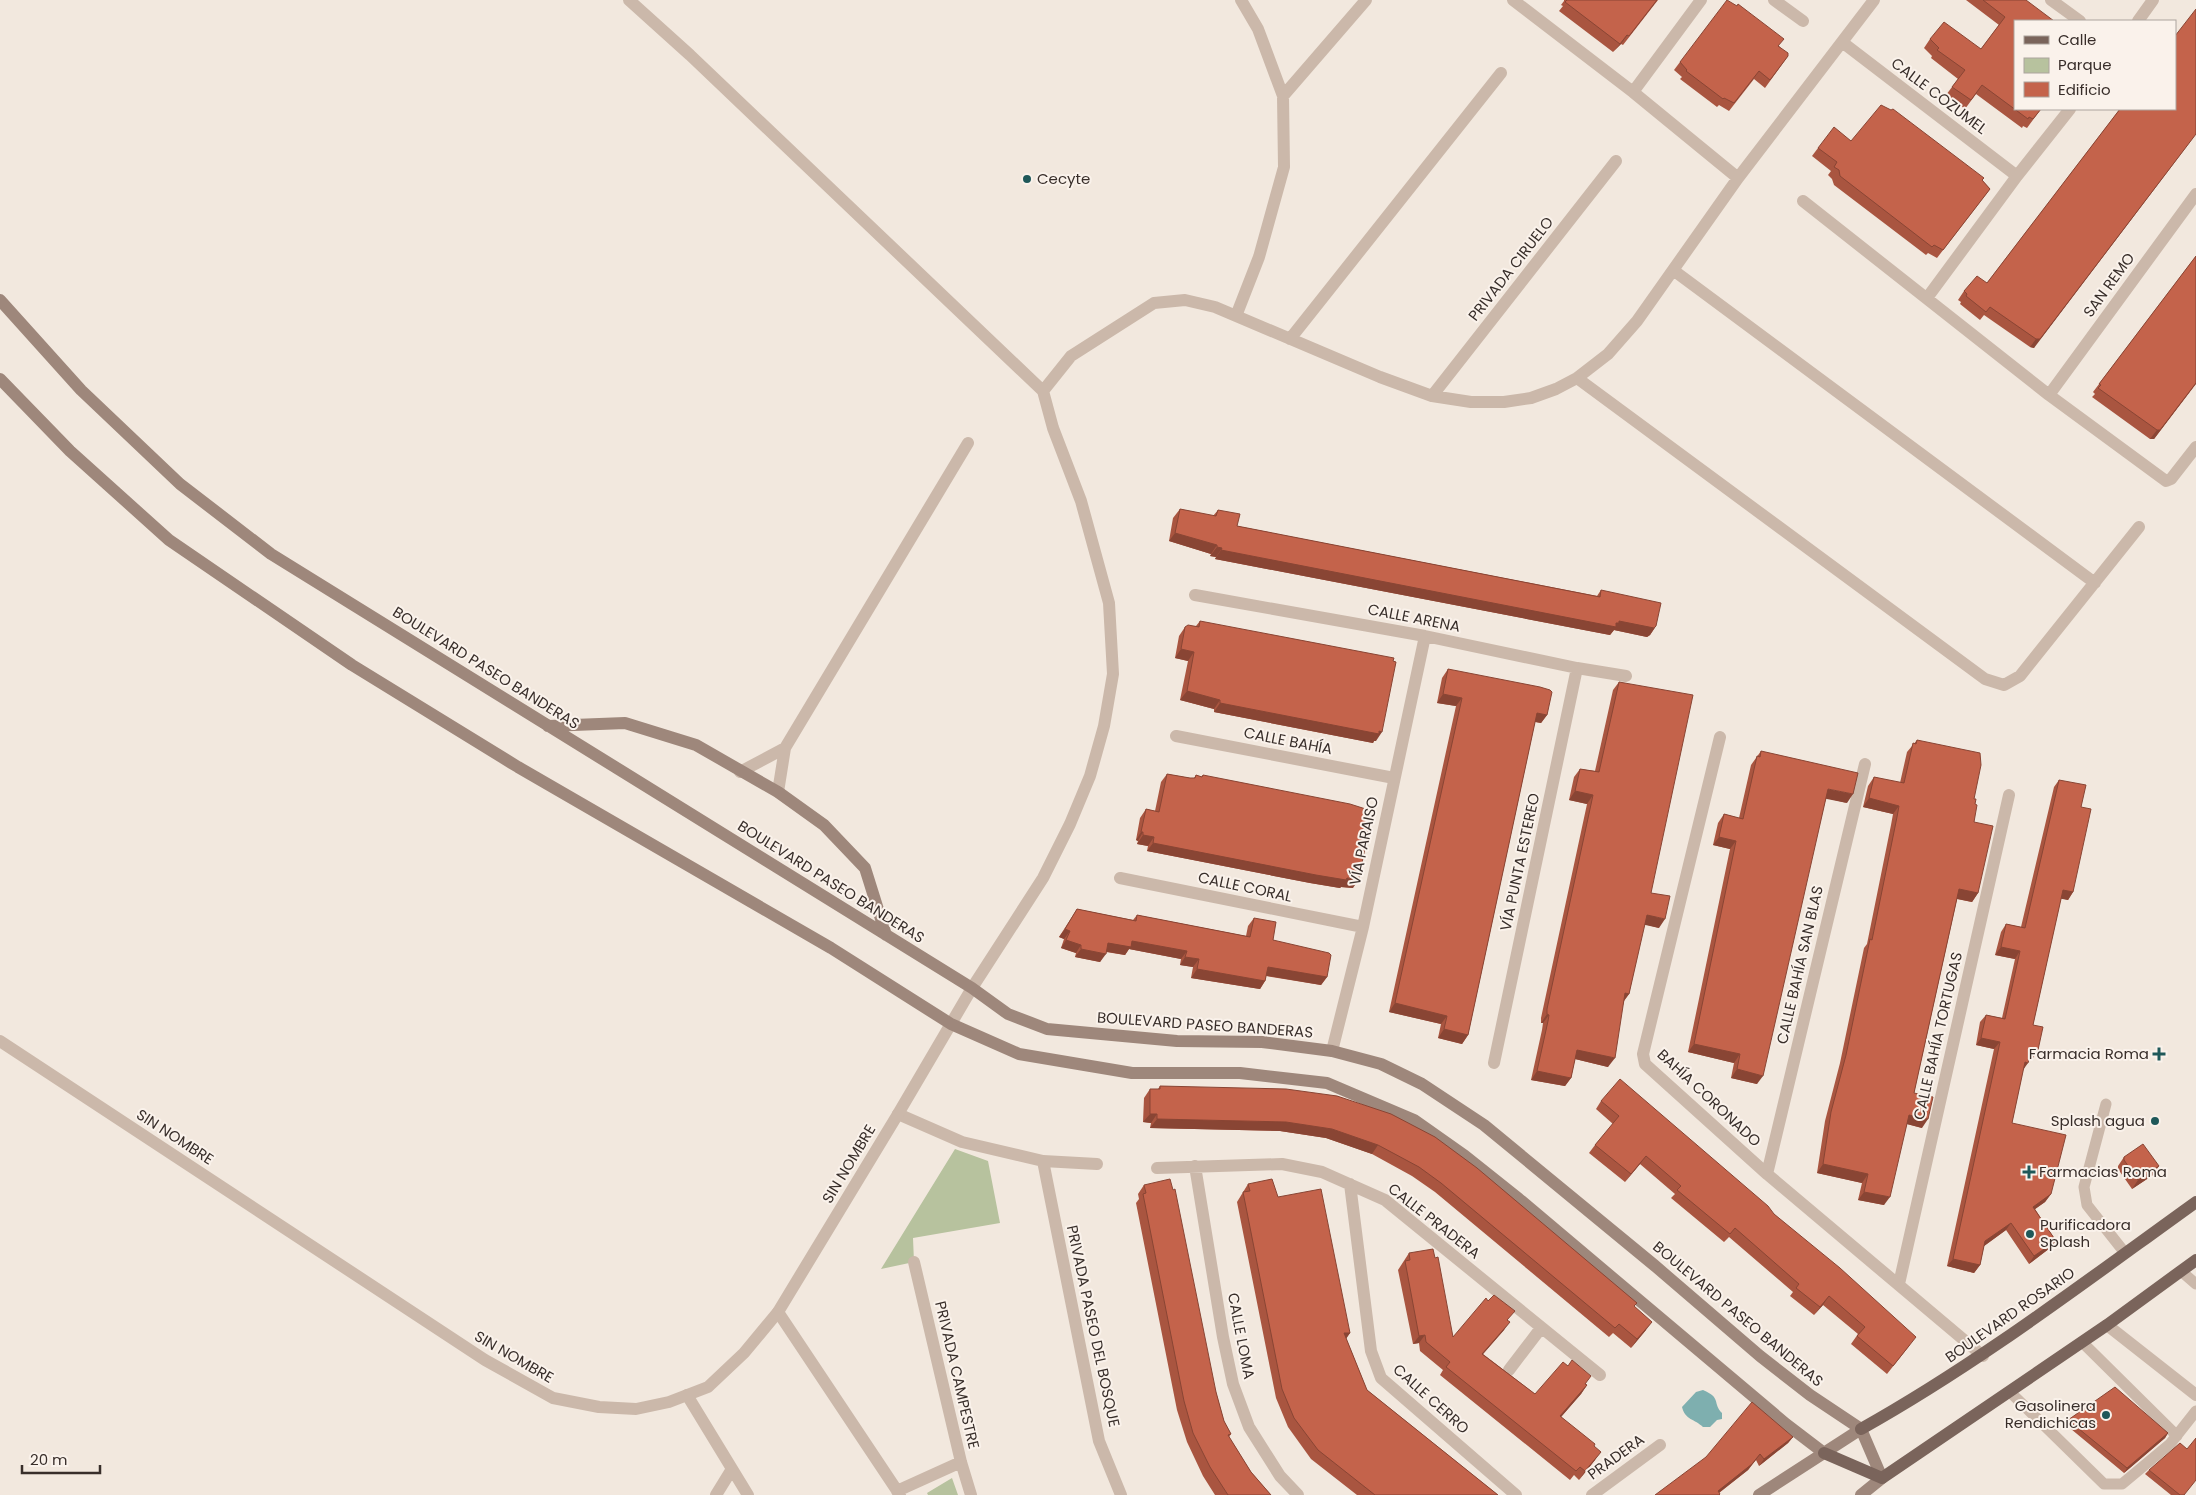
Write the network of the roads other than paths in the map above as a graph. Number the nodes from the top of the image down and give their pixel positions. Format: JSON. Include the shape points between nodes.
{"nodes":[{"id":1,"x":629,"y":0,"type":"edge"},
{"id":2,"x":1241,"y":0,"type":"edge"},
{"id":3,"x":1366,"y":0,"type":"edge"},
{"id":4,"x":1513,"y":0,"type":"edge"},
{"id":5,"x":1701,"y":0,"type":"edge"},
{"id":6,"x":1774,"y":0,"type":"edge"},
{"id":7,"x":1874,"y":0,"type":"edge"},
{"id":8,"x":2051,"y":0,"type":"edge"},
{"id":9,"x":2153,"y":0,"type":"edge"},
{"id":10,"x":2079,"y":20,"type":"edge"},
{"id":11,"x":2139,"y":20,"type":"edge"},
{"id":12,"x":1803,"y":21,"type":"dead end"},
{"id":13,"x":1842,"y":42,"type":"junction"},
{"id":14,"x":1501,"y":73,"type":"dead end"},
{"id":15,"x":1633,"y":92,"type":"junction"},
{"id":16,"x":1283,"y":96,"type":"junction"},
{"id":17,"x":2069,"y":110,"type":"edge"},
{"id":18,"x":1616,"y":161,"type":"dead end"},
{"id":19,"x":2017,"y":176,"type":"junction"},
{"id":20,"x":1738,"y":178,"type":"junction"},
{"id":21,"x":2196,"y":194,"type":"edge"},
{"id":22,"x":1803,"y":201,"type":"dead end"},
{"id":23,"x":1673,"y":270,"type":"junction"},
{"id":24,"x":1927,"y":298,"type":"junction"},
{"id":25,"x":0,"y":300,"type":"edge"},
{"id":26,"x":1236,"y":316,"type":"junction"},
{"id":27,"x":1290,"y":338,"type":"junction"},
{"id":28,"x":1577,"y":378,"type":"junction"},
{"id":29,"x":0,"y":379,"type":"edge"},
{"id":30,"x":1043,"y":391,"type":"junction"},
{"id":31,"x":2049,"y":395,"type":"junction"},
{"id":32,"x":1432,"y":396,"type":"junction"},
{"id":33,"x":968,"y":443,"type":"dead end"},
{"id":34,"x":2196,"y":446,"type":"edge"},
{"id":35,"x":2139,"y":527,"type":"dead end"},
{"id":36,"x":2094,"y":583,"type":"junction"},
{"id":37,"x":1195,"y":595,"type":"dead end"},
{"id":38,"x":1425,"y":636,"type":"junction"},
{"id":39,"x":1578,"y":668,"type":"junction"},
{"id":40,"x":1626,"y":676,"type":"dead end"},
{"id":41,"x":548,"y":726,"type":"junction"},
{"id":42,"x":1176,"y":736,"type":"dead end"},
{"id":43,"x":1720,"y":737,"type":"dead end"},
{"id":44,"x":785,"y":748,"type":"junction"},
{"id":45,"x":1865,"y":764,"type":"dead end"},
{"id":46,"x":740,"y":772,"type":"junction"},
{"id":47,"x":1394,"y":778,"type":"junction"},
{"id":48,"x":778,"y":792,"type":"junction"},
{"id":49,"x":2009,"y":795,"type":"dead end"},
{"id":50,"x":1120,"y":878,"type":"dead end"},
{"id":51,"x":1363,"y":927,"type":"junction"},
{"id":52,"x":886,"y":935,"type":"junction"},
{"id":53,"x":972,"y":988,"type":"junction"},
{"id":54,"x":950,"y":1024,"type":"junction"},
{"id":55,"x":0,"y":1041,"type":"edge"},
{"id":56,"x":1332,"y":1051,"type":"junction"},
{"id":57,"x":1494,"y":1062,"type":"dead end"},
{"id":58,"x":2106,"y":1104,"type":"dead end"},
{"id":59,"x":898,"y":1114,"type":"junction"},
{"id":60,"x":1043,"y":1161,"type":"junction"},
{"id":61,"x":1097,"y":1164,"type":"dead end"},
{"id":62,"x":1195,"y":1166,"type":"junction"},
{"id":63,"x":1157,"y":1168,"type":"dead end"},
{"id":64,"x":1767,"y":1174,"type":"junction"},
{"id":65,"x":1350,"y":1184,"type":"junction"},
{"id":66,"x":2196,"y":1202,"type":"edge"},
{"id":67,"x":2125,"y":1253,"type":"junction"},
{"id":68,"x":2196,"y":1260,"type":"edge"},
{"id":69,"x":914,"y":1262,"type":"dead end"},
{"id":70,"x":2181,"y":1271,"type":"junction"},
{"id":71,"x":1899,"y":1284,"type":"junction"},
{"id":72,"x":2196,"y":1284,"type":"edge"},
{"id":73,"x":778,"y":1312,"type":"junction"},
{"id":74,"x":2107,"y":1325,"type":"junction"},
{"id":75,"x":1541,"y":1328,"type":"junction"},
{"id":76,"x":2082,"y":1342,"type":"junction"},
{"id":77,"x":1983,"y":1356,"type":"junction"},
{"id":78,"x":1509,"y":1370,"type":"dead end"},
{"id":79,"x":1600,"y":1375,"type":"dead end"},
{"id":80,"x":2010,"y":1392,"type":"junction"},
{"id":81,"x":687,"y":1395,"type":"junction"},
{"id":82,"x":2196,"y":1395,"type":"edge"},
{"id":83,"x":2196,"y":1411,"type":"edge"},
{"id":84,"x":1861,"y":1429,"type":"junction"},
{"id":85,"x":2176,"y":1436,"type":"junction"},
{"id":86,"x":1660,"y":1445,"type":"dead end"},
{"id":87,"x":1824,"y":1453,"type":"junction"},
{"id":88,"x":960,"y":1462,"type":"junction"},
{"id":89,"x":732,"y":1469,"type":"junction"},
{"id":90,"x":1882,"y":1478,"type":"junction"},
{"id":91,"x":898,"y":1493,"type":"edge"},
{"id":92,"x":716,"y":1495,"type":"edge"},
{"id":93,"x":748,"y":1495,"type":"edge"},
{"id":94,"x":971,"y":1495,"type":"edge"},
{"id":95,"x":1121,"y":1495,"type":"edge"},
{"id":96,"x":1298,"y":1495,"type":"edge"},
{"id":97,"x":1516,"y":1495,"type":"edge"},
{"id":98,"x":1592,"y":1495,"type":"edge"},
{"id":99,"x":1759,"y":1495,"type":"edge"},
{"id":100,"x":1861,"y":1495,"type":"edge"}],
"edges":[{"from":1,"to":30,"type":"street","via":[[690,54]]},
{"from":2,"to":16,"type":"street","via":[[1258,29]]},
{"from":3,"to":16,"type":"street"},
{"from":4,"to":15,"type":"street"},
{"from":5,"to":15,"type":"street"},
{"from":6,"to":12,"type":"street"},
{"from":7,"to":13,"type":"street"},
{"from":8,"to":10,"type":"street"},
{"from":9,"to":11,"type":"street"},
{"from":13,"to":19,"type":"street","name":"CALLE COZUMEL"},
{"from":13,"to":20,"type":"street"},
{"from":14,"to":27,"type":"street"},
{"from":15,"to":20,"type":"street"},
{"from":16,"to":26,"type":"street","via":[[1284,167],[1259,256]]},
{"from":17,"to":19,"type":"street"},
{"from":18,"to":32,"type":"street","name":"PRIVADA CIRUELO"},
{"from":19,"to":24,"type":"street"},
{"from":20,"to":23,"type":"street"},
{"from":21,"to":31,"type":"street","name":"SAN REMO"},
{"from":22,"to":24,"type":"street"},
{"from":23,"to":28,"type":"street","via":[[1637,321],[1608,354]]},
{"from":23,"to":36,"type":"street"},
{"from":24,"to":31,"type":"street"},
{"from":25,"to":41,"type":"main road","name":"BOULEVARD PASEO BANDERAS","via":[[81,390],[180,484],[271,554]]},
{"from":26,"to":27,"type":"street"},
{"from":26,"to":30,"type":"street","via":[[1185,300],[1154,303],[1071,356]]},
{"from":27,"to":32,"type":"street"},
{"from":28,"to":32,"type":"street","via":[[1531,398],[1504,402],[1471,402]]},
{"from":28,"to":36,"type":"street","via":[[1985,679],[2004,685],[2020,676]]},
{"from":29,"to":54,"type":"main road","via":[[70,451],[169,540],[336,654],[526,772],[831,948]]},
{"from":30,"to":53,"type":"street","name":"SIN NOMBRE","via":[[1053,428],[1081,501],[1109,603],[1112,674],[1104,726],[1090,776],[1070,824],[1043,878]]},
{"from":31,"to":34,"type":"street","via":[[2166,481]]},
{"from":33,"to":44,"type":"street"},
{"from":35,"to":36,"type":"street"},
{"from":37,"to":38,"type":"street","name":"CALLE ARENA"},
{"from":38,"to":39,"type":"street","name":"CALLE ARENA"},
{"from":38,"to":47,"type":"street","name":"VÍA PARAISO"},
{"from":39,"to":40,"type":"street","name":"CALLE ARENA"},
{"from":39,"to":57,"type":"street","name":"VÍA PUNTA ESTEREO"},
{"from":41,"to":46,"type":"main road","via":[[625,724],[696,745]]},
{"from":41,"to":52,"type":"main road","name":"BOULEVARD PASEO BANDERAS"},
{"from":42,"to":47,"type":"street","name":"CALLE BAHÍA"},
{"from":43,"to":64,"type":"street","name":"BAHÍA CORONADO","via":[[1643,1054],[1645,1064]]},
{"from":44,"to":46,"type":"street"},
{"from":44,"to":48,"type":"street"},
{"from":45,"to":64,"type":"street","name":"CALLE BAHÍA SAN BLAS"},
{"from":46,"to":48,"type":"main road"},
{"from":47,"to":51,"type":"street","name":"VÍA PARAISO"},
{"from":48,"to":52,"type":"main road","via":[[824,825],[865,868]]},
{"from":49,"to":71,"type":"street","name":"CALLE BAHÍA TORTUGAS"},
{"from":50,"to":51,"type":"street","name":"CALLE CORAL"},
{"from":51,"to":56,"type":"street","name":"VÍA PARAISO"},
{"from":52,"to":53,"type":"main road","name":"BOULEVARD PASEO BANDERAS"},
{"from":53,"to":54,"type":"street","name":"SIN NOMBRE"},
{"from":53,"to":56,"type":"main road","name":"BOULEVARD PASEO BANDERAS","via":[[1008,1014],[1047,1029],[1177,1041],[1262,1042]]},
{"from":54,"to":59,"type":"street","name":"SIN NOMBRE"},
{"from":54,"to":87,"type":"main road","via":[[1019,1054],[1132,1072],[1240,1074],[1327,1083],[1414,1120],[1519,1199]]},
{"from":55,"to":81,"type":"street","name":"SIN NOMBRE","via":[[485,1360],[553,1398],[599,1408],[636,1410]]},
{"from":56,"to":84,"type":"main road","name":"BOULEVARD PASEO BANDERAS","via":[[1381,1064],[1422,1084],[1484,1125],[1760,1356]]},
{"from":58,"to":67,"type":"lane","via":[[2084,1187],[2086,1204]]},
{"from":59,"to":60,"type":"street","via":[[962,1142]]},
{"from":59,"to":73,"type":"street","name":"SIN NOMBRE"},
{"from":60,"to":61,"type":"street"},
{"from":60,"to":95,"type":"street","name":"PRIVADA PASEO DEL BOSQUE","via":[[1099,1441]]},
{"from":62,"to":63,"type":"street","name":"CALLE PRADERA"},
{"from":62,"to":65,"type":"street","name":"CALLE PRADERA","via":[[1282,1164],[1322,1172]]},
{"from":62,"to":96,"type":"street","name":"CALLE LOMA","via":[[1233,1384],[1249,1427],[1280,1476]]},
{"from":64,"to":71,"type":"street","name":"BAHÍA CORONADO"},
{"from":65,"to":75,"type":"street","name":"CALLE PRADERA","via":[[1385,1200]]},
{"from":65,"to":97,"type":"street","name":"CALLE CERRO","via":[[1371,1351],[1381,1378]]},
{"from":66,"to":67,"type":"main road","name":"BOULEVARD ROSARIO"},
{"from":67,"to":77,"type":"main road","name":"BOULEVARD ROSARIO"},
{"from":68,"to":70,"type":"main road"},
{"from":69,"to":88,"type":"street","name":"PRIVADA CAMPESTRE"},
{"from":70,"to":72,"type":"lane"},
{"from":70,"to":74,"type":"main road"},
{"from":71,"to":77,"type":"street","name":"BAHÍA CORONADO"},
{"from":73,"to":81,"type":"street","name":"SIN NOMBRE","via":[[708,1387]]},
{"from":73,"to":91,"type":"street"},
{"from":74,"to":76,"type":"main road"},
{"from":74,"to":82,"type":"street"},
{"from":75,"to":78,"type":"street"},
{"from":75,"to":79,"type":"street","name":"CALLE PRADERA"},
{"from":76,"to":80,"type":"main road"},
{"from":76,"to":85,"type":"lane"},
{"from":77,"to":84,"type":"main road","name":"BOULEVARD ROSARIO"},
{"from":80,"to":85,"type":"lane","via":[[2104,1484],[2122,1484]]},
{"from":80,"to":90,"type":"main road"},
{"from":81,"to":89,"type":"street"},
{"from":83,"to":85,"type":"lane"},
{"from":84,"to":87,"type":"main road"},
{"from":84,"to":90,"type":"main road"},
{"from":86,"to":98,"type":"street","name":"PRADERA"},
{"from":87,"to":90,"type":"main road"},
{"from":87,"to":99,"type":"main road"},
{"from":88,"to":91,"type":"street"},
{"from":88,"to":94,"type":"street","name":"PRIVADA CAMPESTRE"},
{"from":89,"to":92,"type":"street"},
{"from":89,"to":93,"type":"street"},
{"from":90,"to":100,"type":"main road"}]}
